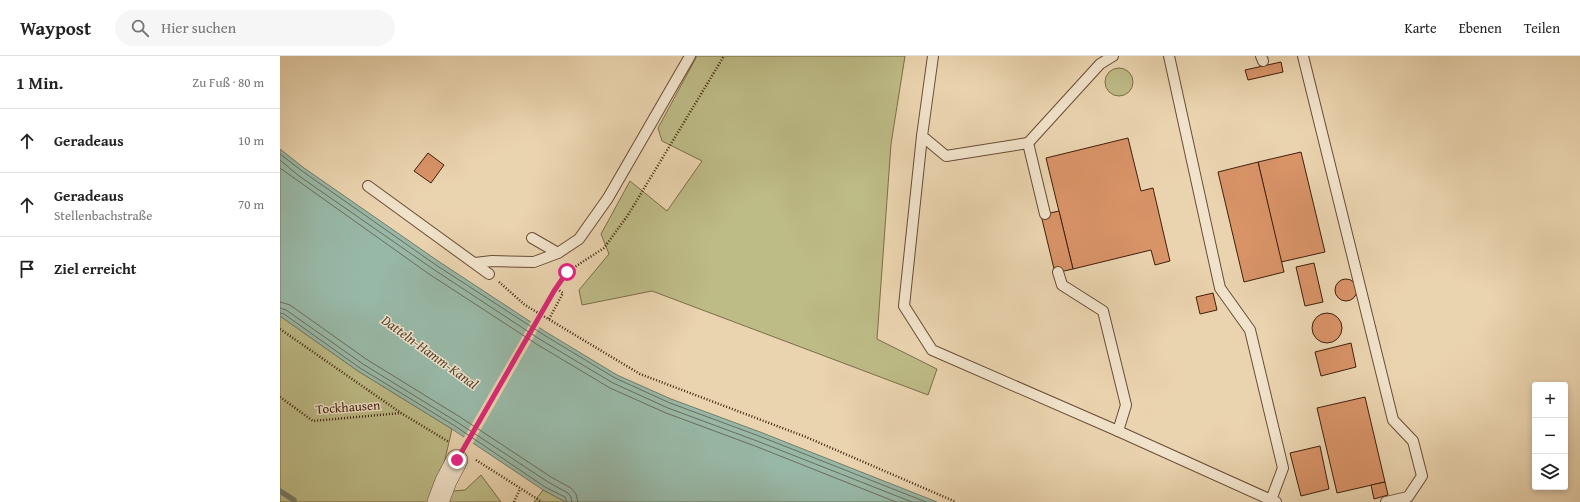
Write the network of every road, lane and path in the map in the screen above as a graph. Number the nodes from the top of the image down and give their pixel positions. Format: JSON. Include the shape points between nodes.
{"nodes":[{"id":1,"x":690,"y":56,"type":"edge"},
{"id":2,"x":724,"y":56,"type":"edge"},
{"id":3,"x":933,"y":56,"type":"edge"},
{"id":4,"x":1112,"y":56,"type":"edge"},
{"id":5,"x":1169,"y":56,"type":"edge"},
{"id":6,"x":1303,"y":56,"type":"edge"},
{"id":7,"x":922,"y":136,"type":"junction"},
{"id":8,"x":1028,"y":143,"type":"junction"},
{"id":9,"x":368,"y":186,"type":"dead end"},
{"id":10,"x":1045,"y":214,"type":"dead end"},
{"id":11,"x":532,"y":238,"type":"dead end"},
{"id":12,"x":558,"y":253,"type":"junction"},
{"id":13,"x":475,"y":263,"type":"junction"},
{"id":14,"x":1058,"y":272,"type":"dead end"},
{"id":15,"x":489,"y":274,"type":"joint"},
{"id":16,"x":555,"y":290,"type":"junction"},
{"id":17,"x":549,"y":319,"type":"junction"},
{"id":18,"x":280,"y":329,"type":"edge"},
{"id":19,"x":280,"y":397,"type":"edge"},
{"id":20,"x":401,"y":413,"type":"junction"},
{"id":21,"x":1118,"y":431,"type":"junction"},
{"id":22,"x":460,"y":454,"type":"junction"},
{"id":23,"x":520,"y":489,"type":"junction"},
{"id":24,"x":1273,"y":501,"type":"edge"},
{"id":25,"x":438,"y":502,"type":"edge"},
{"id":26,"x":514,"y":502,"type":"edge"},
{"id":27,"x":542,"y":502,"type":"edge"},
{"id":28,"x":956,"y":502,"type":"edge"},
{"id":29,"x":1386,"y":502,"type":"edge"}],
"edges":[{"from":1,"to":12,"type":"lane","via":[[608,198],[579,239]]},
{"from":2,"to":16,"type":"path","via":[[628,215],[604,248],[567,272]]},
{"from":3,"to":7,"type":"lane"},
{"from":4,"to":8,"type":"lane","via":[[1100,64]]},
{"from":5,"to":24,"type":"lane","via":[[1220,288],[1250,330],[1283,468]]},
{"from":6,"to":29,"type":"lane","via":[[1393,420],[1413,441],[1422,476],[1408,497]]},
{"from":7,"to":8,"type":"lane","via":[[946,156]]},
{"from":7,"to":21,"type":"lane","via":[[904,306],[932,350]]},
{"from":8,"to":10,"type":"lane"},
{"from":9,"to":13,"type":"lane"},
{"from":11,"to":12,"type":"lane"},
{"from":12,"to":13,"type":"lane","via":[[534,262],[492,260]]},
{"from":13,"to":15,"type":"lane"},
{"from":14,"to":21,"type":"lane","via":[[1062,284],[1103,311],[1126,405]]},
{"from":15,"to":17,"type":"path","via":[[525,305]]},
{"from":16,"to":17,"type":"path","via":[[563,293]]},
{"from":16,"to":22,"type":"path","bridge":true},
{"from":17,"to":28,"type":"path","via":[[640,374],[806,438]]},
{"from":18,"to":20,"type":"path"},
{"from":19,"to":20,"type":"path","name":"Tockhausen","via":[[313,421]]},
{"from":20,"to":22,"type":"path"},
{"from":21,"to":24,"type":"lane"},
{"from":22,"to":23,"type":"path"},
{"from":22,"to":25,"type":"street"},
{"from":23,"to":26,"type":"path"},
{"from":23,"to":27,"type":"path"}]}
